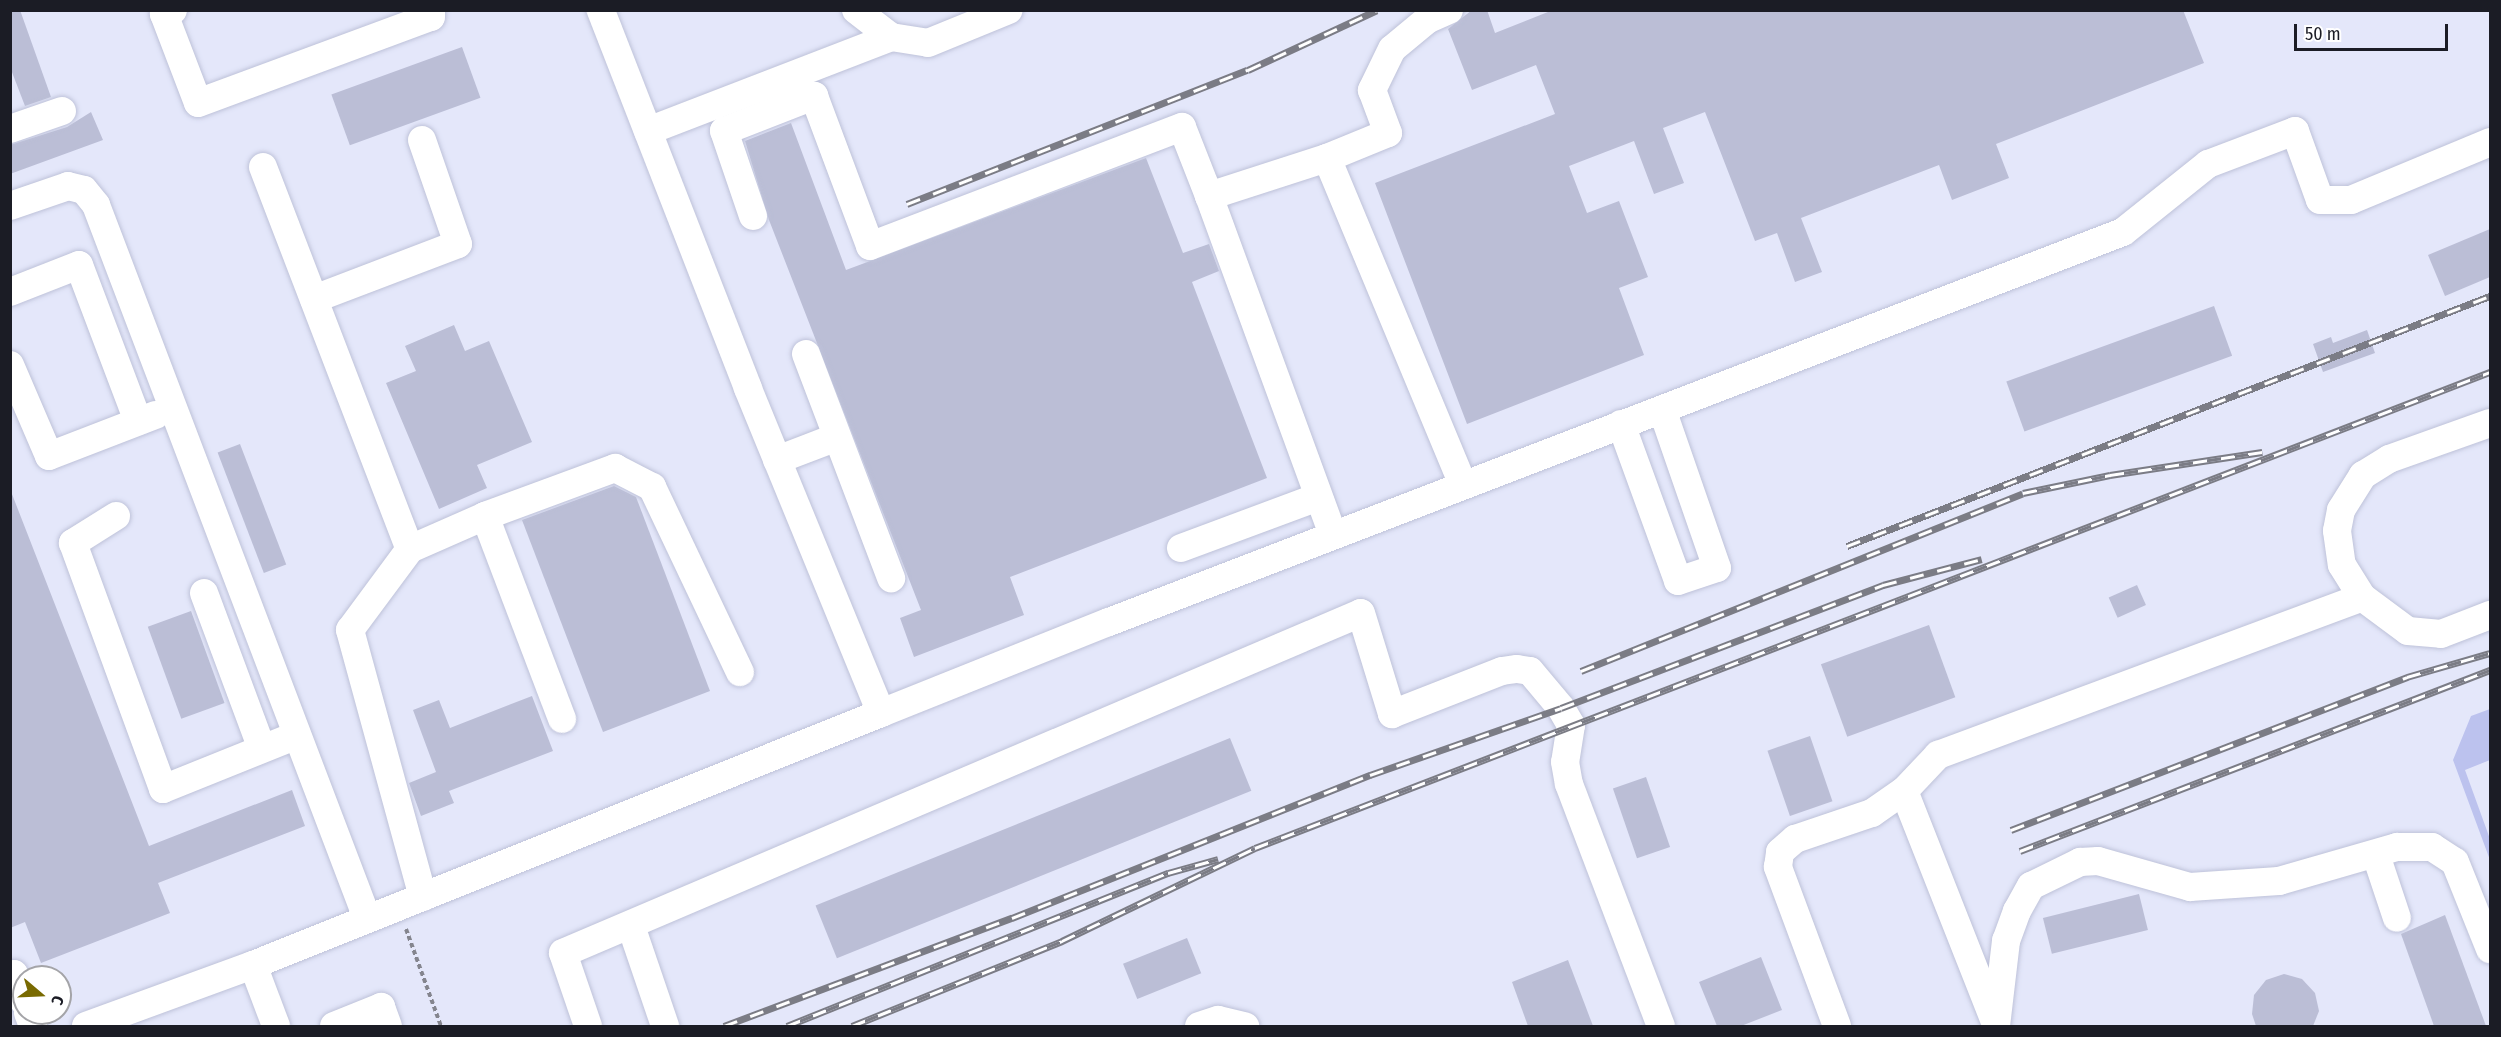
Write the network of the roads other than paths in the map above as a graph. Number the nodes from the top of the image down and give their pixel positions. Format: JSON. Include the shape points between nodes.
{"nodes":[{"id":1,"x":431,"y":10,"type":"edge"},
{"id":2,"x":602,"y":10,"type":"edge"},
{"id":3,"x":855,"y":10,"type":"edge"},
{"id":4,"x":1009,"y":10,"type":"edge"},
{"id":5,"x":1449,"y":10,"type":"edge"},
{"id":6,"x":166,"y":12,"type":"edge"},
{"id":7,"x":891,"y":37,"type":"junction"},
{"id":8,"x":62,"y":111,"type":"dead end"},
{"id":9,"x":10,"y":129,"type":"edge"},
{"id":10,"x":648,"y":131,"type":"junction"},
{"id":11,"x":422,"y":140,"type":"dead end"},
{"id":12,"x":2490,"y":142,"type":"edge"},
{"id":13,"x":1327,"y":158,"type":"junction"},
{"id":14,"x":263,"y":167,"type":"dead end"},
{"id":15,"x":1209,"y":196,"type":"junction"},
{"id":16,"x":10,"y":206,"type":"edge"},
{"id":17,"x":753,"y":216,"type":"dead end"},
{"id":18,"x":10,"y":292,"type":"edge"},
{"id":19,"x":314,"y":300,"type":"junction"},
{"id":20,"x":806,"y":354,"type":"dead end"},
{"id":21,"x":10,"y":365,"type":"edge"},
{"id":22,"x":174,"y":408,"type":"junction"},
{"id":23,"x":1662,"y":409,"type":"junction"},
{"id":24,"x":138,"y":421,"type":"junction"},
{"id":25,"x":2490,"y":423,"type":"edge"},
{"id":26,"x":1621,"y":424,"type":"junction"},
{"id":27,"x":837,"y":437,"type":"junction"},
{"id":28,"x":777,"y":460,"type":"junction"},
{"id":29,"x":1463,"y":485,"type":"junction"},
{"id":30,"x":1318,"y":497,"type":"junction"},
{"id":31,"x":116,"y":516,"type":"dead end"},
{"id":32,"x":485,"y":516,"type":"junction"},
{"id":33,"x":1333,"y":535,"type":"junction"},
{"id":34,"x":1181,"y":548,"type":"dead end"},
{"id":35,"x":410,"y":549,"type":"junction"},
{"id":36,"x":891,"y":578,"type":"dead end"},
{"id":37,"x":204,"y":593,"type":"dead end"},
{"id":38,"x":2362,"y":597,"type":"junction"},
{"id":39,"x":2490,"y":615,"type":"edge"},
{"id":40,"x":740,"y":672,"type":"dead end"},
{"id":41,"x":881,"y":713,"type":"junction"},
{"id":42,"x":562,"y":719,"type":"dead end"},
{"id":43,"x":297,"y":735,"type":"junction"},
{"id":44,"x":262,"y":749,"type":"junction"},
{"id":45,"x":1904,"y":790,"type":"junction"},
{"id":46,"x":2376,"y":855,"type":"junction"},
{"id":47,"x":423,"y":897,"type":"junction"},
{"id":48,"x":367,"y":918,"type":"junction"},
{"id":49,"x":2397,"y":918,"type":"dead end"},
{"id":50,"x":631,"y":926,"type":"junction"},
{"id":51,"x":2490,"y":949,"type":"edge"},
{"id":52,"x":253,"y":965,"type":"junction"},
{"id":53,"x":86,"y":1026,"type":"edge"},
{"id":54,"x":276,"y":1026,"type":"edge"},
{"id":55,"x":334,"y":1026,"type":"edge"},
{"id":56,"x":388,"y":1026,"type":"edge"},
{"id":57,"x":588,"y":1026,"type":"edge"},
{"id":58,"x":664,"y":1026,"type":"edge"},
{"id":59,"x":1199,"y":1026,"type":"edge"},
{"id":60,"x":1245,"y":1026,"type":"edge"},
{"id":61,"x":1660,"y":1026,"type":"edge"},
{"id":62,"x":1837,"y":1026,"type":"edge"},
{"id":63,"x":1996,"y":1026,"type":"edge"}],
"edges":[{"from":1,"to":6,"type":"lane","via":[[430,17],[198,103]]},
{"from":2,"to":10,"type":"lane"},
{"from":3,"to":7,"type":"lane"},
{"from":4,"to":7,"type":"lane","via":[[928,42]]},
{"from":5,"to":13,"type":"lane","via":[[1427,20],[1392,49],[1372,90],[1388,133]]},
{"from":7,"to":10,"type":"lane"},
{"from":8,"to":9,"type":"lane"},
{"from":10,"to":28,"type":"lane"},
{"from":11,"to":19,"type":"lane","via":[[458,244]]},
{"from":12,"to":23,"type":"lane","via":[[2351,200],[2320,200],[2295,132],[2208,164],[2123,232]]},
{"from":13,"to":15,"type":"lane"},
{"from":13,"to":29,"type":"lane"},
{"from":14,"to":19,"type":"lane"},
{"from":15,"to":17,"type":"lane","via":[[1182,127],[870,246],[814,96],[724,131]]},
{"from":15,"to":30,"type":"lane"},
{"from":16,"to":22,"type":"lane","via":[[68,186],[84,190],[96,205]]},
{"from":18,"to":24,"type":"lane","via":[[79,265]]},
{"from":19,"to":35,"type":"lane"},
{"from":20,"to":27,"type":"lane"},
{"from":21,"to":24,"type":"lane","via":[[49,456]]},
{"from":22,"to":24,"type":"lane"},
{"from":22,"to":43,"type":"lane"},
{"from":23,"to":26,"type":"lane"},
{"from":23,"to":26,"type":"lane","via":[[1717,568],[1678,581]]},
{"from":25,"to":38,"type":"lane","via":[[2389,459],[2363,475],[2350,491],[2341,510],[2338,548],[2342,565]]},
{"from":26,"to":29,"type":"lane"},
{"from":27,"to":28,"type":"lane"},
{"from":27,"to":36,"type":"lane"},
{"from":28,"to":41,"type":"lane"},
{"from":29,"to":33,"type":"lane"},
{"from":30,"to":33,"type":"lane"},
{"from":30,"to":34,"type":"lane"},
{"from":31,"to":44,"type":"lane","via":[[73,543],[163,789]]},
{"from":32,"to":35,"type":"lane"},
{"from":32,"to":40,"type":"lane","via":[[615,468],[652,487]]},
{"from":32,"to":42,"type":"lane"},
{"from":33,"to":41,"type":"lane"},
{"from":35,"to":47,"type":"lane","via":[[350,630]]},
{"from":37,"to":44,"type":"lane"},
{"from":38,"to":39,"type":"lane","via":[[2389,620],[2424,635],[2441,634]]},
{"from":38,"to":45,"type":"lane","via":[[1938,755]]},
{"from":41,"to":47,"type":"lane"},
{"from":43,"to":44,"type":"lane"},
{"from":43,"to":48,"type":"lane"},
{"from":45,"to":62,"type":"lane","via":[[1872,813],[1795,839],[1780,852],[1778,867]]},
{"from":45,"to":63,"type":"lane"},
{"from":46,"to":49,"type":"lane"},
{"from":46,"to":51,"type":"lane","via":[[2417,844],[2445,852],[2455,862]]},
{"from":46,"to":63,"type":"lane","via":[[2279,881],[2224,885],[2165,883],[2098,861],[2080,862],[2055,873],[2031,886],[2017,911],[2006,941]]},
{"from":47,"to":48,"type":"lane"},
{"from":48,"to":52,"type":"lane"},
{"from":50,"to":57,"type":"lane","via":[[563,952]]},
{"from":50,"to":58,"type":"lane"},
{"from":50,"to":61,"type":"lane","via":[[1361,613],[1392,714],[1502,671],[1517,669],[1530,671],[1561,708],[1571,725],[1565,762],[1569,784]]},
{"from":52,"to":53,"type":"lane"},
{"from":52,"to":54,"type":"lane"},
{"from":55,"to":56,"type":"lane","via":[[381,1007]]},
{"from":59,"to":60,"type":"lane","via":[[1218,1020]]}]}
